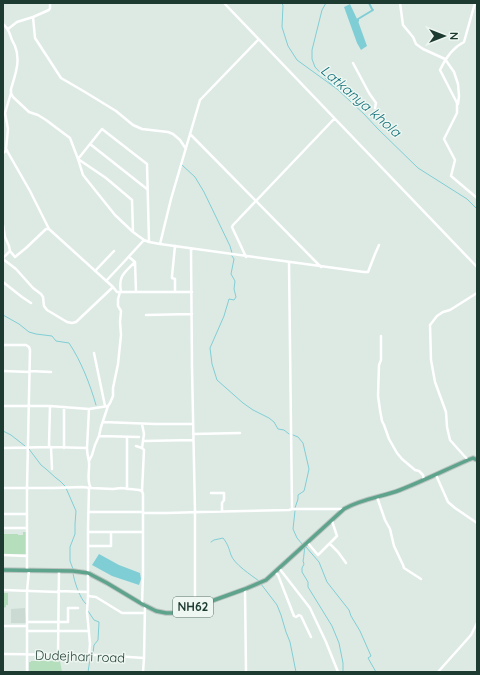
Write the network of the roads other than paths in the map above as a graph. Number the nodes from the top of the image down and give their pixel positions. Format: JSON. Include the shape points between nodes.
{"nodes":[{"id":1,"x":50,"y":3,"type":"edge"},
{"id":2,"x":224,"y":3,"type":"edge"},
{"id":3,"x":400,"y":3,"type":"edge"},
{"id":4,"x":475,"y":3,"type":"edge"},
{"id":5,"x":33,"y":17,"type":"junction"},
{"id":6,"x":3,"y":24,"type":"edge"},
{"id":7,"x":8,"y":29,"type":"junction"},
{"id":8,"x":258,"y":40,"type":"junction"},
{"id":9,"x":445,"y":59,"type":"junction"},
{"id":10,"x":353,"y":63,"type":"dead end"},
{"id":11,"x":11,"y":93,"type":"junction"},
{"id":12,"x":375,"y":108,"type":"dead end"},
{"id":13,"x":457,"y":112,"type":"junction"},
{"id":14,"x":334,"y":119,"type":"junction"},
{"id":15,"x":190,"y":134,"type":"junction"},
{"id":16,"x":90,"y":144,"type":"junction"},
{"id":17,"x":186,"y":149,"type":"junction"},
{"id":18,"x":7,"y":150,"type":"junction"},
{"id":19,"x":3,"y":153,"type":"edge"},
{"id":20,"x":78,"y":159,"type":"junction"},
{"id":21,"x":148,"y":190,"type":"junction"},
{"id":22,"x":477,"y":198,"type":"edge"},
{"id":23,"x":256,"y":200,"type":"junction"},
{"id":24,"x":3,"y":225,"type":"edge"},
{"id":25,"x":49,"y":229,"type":"junction"},
{"id":26,"x":133,"y":232,"type":"junction"},
{"id":27,"x":144,"y":240,"type":"junction"},
{"id":28,"x":149,"y":242,"type":"junction"},
{"id":29,"x":160,"y":244,"type":"junction"},
{"id":30,"x":379,"y":245,"type":"dead end"},
{"id":31,"x":175,"y":246,"type":"junction"},
{"id":32,"x":192,"y":249,"type":"junction"},
{"id":33,"x":10,"y":250,"type":"junction"},
{"id":34,"x":114,"y":251,"type":"dead end"},
{"id":35,"x":246,"y":256,"type":"junction"},
{"id":36,"x":129,"y":257,"type":"junction"},
{"id":37,"x":3,"y":259,"type":"edge"},
{"id":38,"x":135,"y":262,"type":"junction"},
{"id":39,"x":290,"y":263,"type":"junction"},
{"id":40,"x":321,"y":267,"type":"junction"},
{"id":41,"x":477,"y":267,"type":"edge"},
{"id":42,"x":94,"y":271,"type":"junction"},
{"id":43,"x":106,"y":281,"type":"junction"},
{"id":44,"x":3,"y":282,"type":"edge"},
{"id":45,"x":112,"y":287,"type":"junction"},
{"id":46,"x":121,"y":292,"type":"junction"},
{"id":47,"x":136,"y":292,"type":"junction"},
{"id":48,"x":175,"y":292,"type":"junction"},
{"id":49,"x":192,"y":292,"type":"junction"},
{"id":50,"x":477,"y":293,"type":"edge"},
{"id":51,"x":31,"y":303,"type":"dead end"},
{"id":52,"x":192,"y":314,"type":"junction"},
{"id":53,"x":146,"y":315,"type":"dead end"},
{"id":54,"x":381,"y":336,"type":"dead end"},
{"id":55,"x":3,"y":345,"type":"edge"},
{"id":56,"x":94,"y":353,"type":"dead end"},
{"id":57,"x":3,"y":372,"type":"edge"},
{"id":58,"x":30,"y":372,"type":"junction"},
{"id":59,"x":51,"y":372,"type":"dead end"},
{"id":60,"x":3,"y":406,"type":"edge"},
{"id":61,"x":29,"y":406,"type":"junction"},
{"id":62,"x":50,"y":406,"type":"junction"},
{"id":63,"x":106,"y":406,"type":"junction"},
{"id":64,"x":64,"y":407,"type":"junction"},
{"id":65,"x":89,"y":409,"type":"junction"},
{"id":66,"x":103,"y":422,"type":"junction"},
{"id":67,"x":142,"y":424,"type":"junction"},
{"id":68,"x":193,"y":424,"type":"junction"},
{"id":69,"x":240,"y":433,"type":"dead end"},
{"id":70,"x":193,"y":434,"type":"junction"},
{"id":71,"x":99,"y":436,"type":"junction"},
{"id":72,"x":127,"y":437,"type":"junction"},
{"id":73,"x":139,"y":437,"type":"dead end"},
{"id":74,"x":193,"y":440,"type":"junction"},
{"id":75,"x":144,"y":441,"type":"junction"},
{"id":76,"x":136,"y":446,"type":"dead end"},
{"id":77,"x":28,"y":447,"type":"junction"},
{"id":78,"x":51,"y":447,"type":"junction"},
{"id":79,"x":3,"y":448,"type":"edge"},
{"id":80,"x":64,"y":448,"type":"junction"},
{"id":81,"x":87,"y":448,"type":"junction"},
{"id":82,"x":142,"y":448,"type":"junction"},
{"id":83,"x":468,"y":460,"type":"junction"},
{"id":84,"x":477,"y":460,"type":"edge"},
{"id":85,"x":89,"y":461,"type":"junction"},
{"id":86,"x":52,"y":469,"type":"dead end"},
{"id":87,"x":436,"y":474,"type":"junction"},
{"id":88,"x":424,"y":480,"type":"junction"},
{"id":89,"x":3,"y":488,"type":"edge"},
{"id":90,"x":27,"y":488,"type":"junction"},
{"id":91,"x":90,"y":488,"type":"junction"},
{"id":92,"x":127,"y":489,"type":"junction"},
{"id":93,"x":142,"y":491,"type":"junction"},
{"id":94,"x":211,"y":493,"type":"dead end"},
{"id":95,"x":377,"y":497,"type":"junction"},
{"id":96,"x":292,"y":509,"type":"junction"},
{"id":97,"x":344,"y":509,"type":"junction"},
{"id":98,"x":222,"y":511,"type":"junction"},
{"id":99,"x":89,"y":512,"type":"junction"},
{"id":100,"x":143,"y":512,"type":"junction"},
{"id":101,"x":195,"y":512,"type":"junction"},
{"id":102,"x":3,"y":514,"type":"edge"},
{"id":103,"x":27,"y":514,"type":"junction"},
{"id":104,"x":332,"y":521,"type":"junction"},
{"id":105,"x":477,"y":523,"type":"edge"},
{"id":106,"x":3,"y":528,"type":"edge"},
{"id":107,"x":27,"y":528,"type":"junction"},
{"id":108,"x":88,"y":532,"type":"junction"},
{"id":109,"x":111,"y":532,"type":"junction"},
{"id":110,"x":143,"y":532,"type":"junction"},
{"id":111,"x":305,"y":544,"type":"junction"},
{"id":112,"x":330,"y":544,"type":"junction"},
{"id":113,"x":88,"y":546,"type":"junction"},
{"id":114,"x":3,"y":555,"type":"edge"},
{"id":115,"x":26,"y":556,"type":"dead end"},
{"id":116,"x":346,"y":563,"type":"dead end"},
{"id":117,"x":279,"y":568,"type":"junction"},
{"id":118,"x":3,"y":570,"type":"edge"},
{"id":119,"x":28,"y":570,"type":"junction"},
{"id":120,"x":59,"y":571,"type":"junction"},
{"id":121,"x":275,"y":572,"type":"junction"},
{"id":122,"x":88,"y":573,"type":"junction"},
{"id":123,"x":421,"y":579,"type":"dead end"},
{"id":124,"x":245,"y":589,"type":"junction"},
{"id":125,"x":3,"y":590,"type":"edge"},
{"id":126,"x":27,"y":591,"type":"junction"},
{"id":127,"x":58,"y":592,"type":"junction"},
{"id":128,"x":88,"y":592,"type":"junction"},
{"id":129,"x":88,"y":596,"type":"junction"},
{"id":130,"x":143,"y":605,"type":"junction"},
{"id":131,"x":195,"y":607,"type":"junction"},
{"id":132,"x":78,"y":608,"type":"dead end"},
{"id":133,"x":144,"y":613,"type":"junction"},
{"id":134,"x":27,"y":622,"type":"junction"},
{"id":135,"x":58,"y":622,"type":"junction"},
{"id":136,"x":477,"y":623,"type":"edge"},
{"id":137,"x":3,"y":626,"type":"edge"},
{"id":138,"x":27,"y":626,"type":"junction"},
{"id":139,"x":58,"y":630,"type":"junction"},
{"id":140,"x":27,"y":631,"type":"junction"},
{"id":141,"x":89,"y":631,"type":"junction"},
{"id":142,"x":311,"y":637,"type":"dead end"},
{"id":143,"x":3,"y":654,"type":"edge"},
{"id":144,"x":28,"y":654,"type":"junction"},
{"id":145,"x":58,"y":654,"type":"junction"},
{"id":146,"x":88,"y":655,"type":"junction"},
{"id":147,"x":144,"y":658,"type":"junction"},
{"id":148,"x":27,"y":672,"type":"edge"},
{"id":149,"x":143,"y":672,"type":"edge"},
{"id":150,"x":246,"y":672,"type":"edge"},
{"id":151,"x":338,"y":672,"type":"edge"},
{"id":152,"x":438,"y":672,"type":"edge"}],
"edges":[{"from":1,"to":5,"type":"street","via":[[49,10]]},
{"from":2,"to":8,"type":"street"},
{"from":3,"to":9,"type":"street","via":[[403,25],[416,44]]},
{"from":4,"to":9,"type":"street","via":[[464,42]]},
{"from":5,"to":7,"type":"street","via":[[17,22]]},
{"from":5,"to":17,"type":"street","via":[[35,38],[61,78],[116,111],[132,125],[173,134]]},
{"from":6,"to":7,"type":"street"},
{"from":7,"to":11,"type":"street","via":[[16,47],[18,62]]},
{"from":8,"to":14,"type":"street"},
{"from":8,"to":15,"type":"street","via":[[200,100]]},
{"from":9,"to":13,"type":"street","via":[[458,84]]},
{"from":9,"to":13,"type":"street","via":[[440,70],[457,103]]},
{"from":10,"to":12,"type":"street","via":[[376,103]]},
{"from":11,"to":18,"type":"street","via":[[5,113],[8,129]]},
{"from":11,"to":20,"type":"street","via":[[29,112],[46,120],[70,138]]},
{"from":13,"to":22,"type":"street","via":[[444,140],[455,160],[451,176]]},
{"from":14,"to":23,"type":"street"},
{"from":14,"to":41,"type":"street"},
{"from":15,"to":17,"type":"street"},
{"from":15,"to":23,"type":"street"},
{"from":16,"to":20,"type":"street"},
{"from":16,"to":21,"type":"street"},
{"from":16,"to":21,"type":"street","via":[[102,129],[145,162]]},
{"from":17,"to":29,"type":"street"},
{"from":18,"to":19,"type":"street"},
{"from":18,"to":25,"type":"street"},
{"from":20,"to":26,"type":"street","via":[[82,175],[115,215]]},
{"from":20,"to":26,"type":"street","via":[[132,200]]},
{"from":21,"to":28,"type":"street"},
{"from":23,"to":35,"type":"street","via":[[232,227]]},
{"from":23,"to":40,"type":"street"},
{"from":24,"to":33,"type":"street"},
{"from":25,"to":33,"type":"street","via":[[15,257]]},
{"from":25,"to":42,"type":"street"},
{"from":26,"to":27,"type":"street"},
{"from":27,"to":28,"type":"street"},
{"from":27,"to":36,"type":"street"},
{"from":28,"to":29,"type":"street"},
{"from":29,"to":31,"type":"street"},
{"from":30,"to":40,"type":"street","via":[[368,272]]},
{"from":31,"to":32,"type":"street"},
{"from":31,"to":48,"type":"street","via":[[172,278],[175,279]]},
{"from":32,"to":35,"type":"street"},
{"from":32,"to":49,"type":"street"},
{"from":33,"to":37,"type":"street"},
{"from":34,"to":42,"type":"street"},
{"from":35,"to":39,"type":"street"},
{"from":36,"to":38,"type":"street"},
{"from":36,"to":43,"type":"street"},
{"from":37,"to":45,"type":"street","via":[[41,294],[47,310],[67,322],[76,322]]},
{"from":38,"to":46,"type":"street","via":[[121,276]]},
{"from":38,"to":47,"type":"street"},
{"from":39,"to":40,"type":"street"},
{"from":39,"to":96,"type":"street"},
{"from":42,"to":43,"type":"street"},
{"from":43,"to":45,"type":"street"},
{"from":44,"to":51,"type":"street"},
{"from":45,"to":46,"type":"street"},
{"from":46,"to":47,"type":"street"},
{"from":46,"to":63,"type":"street","via":[[118,299],[121,311],[118,364],[113,396]]},
{"from":47,"to":48,"type":"street"},
{"from":48,"to":49,"type":"street"},
{"from":49,"to":52,"type":"street"},
{"from":50,"to":83,"type":"street","via":[[437,316],[430,325],[431,360],[435,382],[446,412],[450,440]]},
{"from":52,"to":53,"type":"street"},
{"from":52,"to":68,"type":"street"},
{"from":54,"to":88,"type":"street","via":[[378,396],[382,421],[397,453],[423,475]]},
{"from":55,"to":58,"type":"street","via":[[29,347]]},
{"from":56,"to":63,"type":"street"},
{"from":57,"to":58,"type":"street"},
{"from":58,"to":59,"type":"street"},
{"from":58,"to":61,"type":"street"},
{"from":60,"to":61,"type":"street"},
{"from":61,"to":62,"type":"street"},
{"from":61,"to":77,"type":"street"},
{"from":62,"to":64,"type":"street"},
{"from":62,"to":78,"type":"street"},
{"from":63,"to":65,"type":"street"},
{"from":63,"to":66,"type":"street"},
{"from":64,"to":65,"type":"street"},
{"from":64,"to":80,"type":"street"},
{"from":65,"to":81,"type":"street"},
{"from":66,"to":67,"type":"street"},
{"from":66,"to":71,"type":"street"},
{"from":67,"to":68,"type":"street"},
{"from":67,"to":75,"type":"street"},
{"from":68,"to":70,"type":"street"},
{"from":69,"to":70,"type":"street"},
{"from":70,"to":74,"type":"street"},
{"from":71,"to":72,"type":"street"},
{"from":71,"to":85,"type":"street"},
{"from":72,"to":73,"type":"street"},
{"from":72,"to":92,"type":"street"},
{"from":74,"to":75,"type":"street"},
{"from":74,"to":101,"type":"street"},
{"from":75,"to":82,"type":"street"},
{"from":76,"to":82,"type":"street"},
{"from":77,"to":78,"type":"street"},
{"from":77,"to":79,"type":"street"},
{"from":77,"to":90,"type":"street"},
{"from":78,"to":80,"type":"street"},
{"from":78,"to":86,"type":"street"},
{"from":80,"to":81,"type":"street"},
{"from":81,"to":85,"type":"street"},
{"from":82,"to":93,"type":"street"},
{"from":83,"to":84,"type":"main road","number":"NH62"},
{"from":83,"to":87,"type":"main road","number":"NH62"},
{"from":85,"to":91,"type":"street"},
{"from":87,"to":88,"type":"main road","number":"NH62"},
{"from":87,"to":105,"type":"street","via":[[448,502]]},
{"from":88,"to":95,"type":"main road","number":"NH62"},
{"from":89,"to":90,"type":"street"},
{"from":90,"to":91,"type":"street"},
{"from":90,"to":103,"type":"street"},
{"from":91,"to":92,"type":"street"},
{"from":91,"to":99,"type":"street"},
{"from":92,"to":93,"type":"street"},
{"from":93,"to":100,"type":"street"},
{"from":94,"to":98,"type":"street","via":[[224,493]]},
{"from":95,"to":97,"type":"main road","number":"NH62"},
{"from":95,"to":123,"type":"street","via":[[404,568]]},
{"from":96,"to":97,"type":"street"},
{"from":96,"to":98,"type":"street"},
{"from":97,"to":104,"type":"main road","number":"NH62"},
{"from":98,"to":101,"type":"street"},
{"from":99,"to":100,"type":"street"},
{"from":99,"to":108,"type":"street"},
{"from":100,"to":101,"type":"street"},
{"from":100,"to":110,"type":"street"},
{"from":101,"to":131,"type":"street"},
{"from":102,"to":103,"type":"street"},
{"from":103,"to":107,"type":"street"},
{"from":104,"to":111,"type":"main road","number":"NH62"},
{"from":104,"to":112,"type":"street","via":[[337,536]]},
{"from":106,"to":107,"type":"street"},
{"from":107,"to":119,"type":"street"},
{"from":108,"to":109,"type":"street"},
{"from":108,"to":113,"type":"street"},
{"from":109,"to":110,"type":"street"},
{"from":109,"to":113,"type":"street","via":[[111,546]]},
{"from":110,"to":130,"type":"street"},
{"from":111,"to":112,"type":"street","via":[[318,555]]},
{"from":111,"to":117,"type":"main road","number":"NH62"},
{"from":112,"to":116,"type":"street"},
{"from":113,"to":122,"type":"street"},
{"from":114,"to":115,"type":"street"},
{"from":117,"to":121,"type":"main road","number":"NH62"},
{"from":117,"to":151,"type":"street","via":[[310,608]]},
{"from":118,"to":119,"type":"main road","number":"NH62"},
{"from":119,"to":120,"type":"main road","number":"NH62"},
{"from":119,"to":126,"type":"street"},
{"from":120,"to":122,"type":"main road","number":"NH62"},
{"from":120,"to":127,"type":"street"},
{"from":121,"to":124,"type":"main road","number":"NH62","via":[[266,580]]},
{"from":121,"to":142,"type":"street","via":[[294,616],[301,616]]},
{"from":122,"to":128,"type":"street"},
{"from":122,"to":130,"type":"main road","number":"NH62"},
{"from":124,"to":131,"type":"main road","number":"NH62"},
{"from":124,"to":150,"type":"street"},
{"from":125,"to":126,"type":"street"},
{"from":126,"to":127,"type":"street"},
{"from":126,"to":134,"type":"street"},
{"from":127,"to":128,"type":"street"},
{"from":127,"to":135,"type":"street"},
{"from":128,"to":129,"type":"street"},
{"from":129,"to":133,"type":"street","via":[[96,597],[122,613]]},
{"from":129,"to":141,"type":"street"},
{"from":130,"to":131,"type":"main road","number":"NH62","via":[[166,613]]},
{"from":130,"to":133,"type":"street"},
{"from":132,"to":135,"type":"street","via":[[68,608],[68,622]]},
{"from":133,"to":147,"type":"street"},
{"from":134,"to":135,"type":"street"},
{"from":134,"to":138,"type":"street"},
{"from":135,"to":139,"type":"street"},
{"from":136,"to":152,"type":"street","via":[[471,635]]},
{"from":137,"to":138,"type":"street"},
{"from":138,"to":140,"type":"street"},
{"from":139,"to":140,"type":"street"},
{"from":139,"to":141,"type":"street"},
{"from":139,"to":145,"type":"street"},
{"from":140,"to":144,"type":"street"},
{"from":141,"to":146,"type":"street"},
{"from":143,"to":144,"type":"street","name":"Dudejhari road"},
{"from":144,"to":145,"type":"street","name":"Dudejhari road"},
{"from":144,"to":148,"type":"street"},
{"from":145,"to":146,"type":"street","name":"Dudejhari road"},
{"from":146,"to":147,"type":"street","name":"Dudejhari road"},
{"from":147,"to":149,"type":"street","name":"Dudejhari road"}]}
